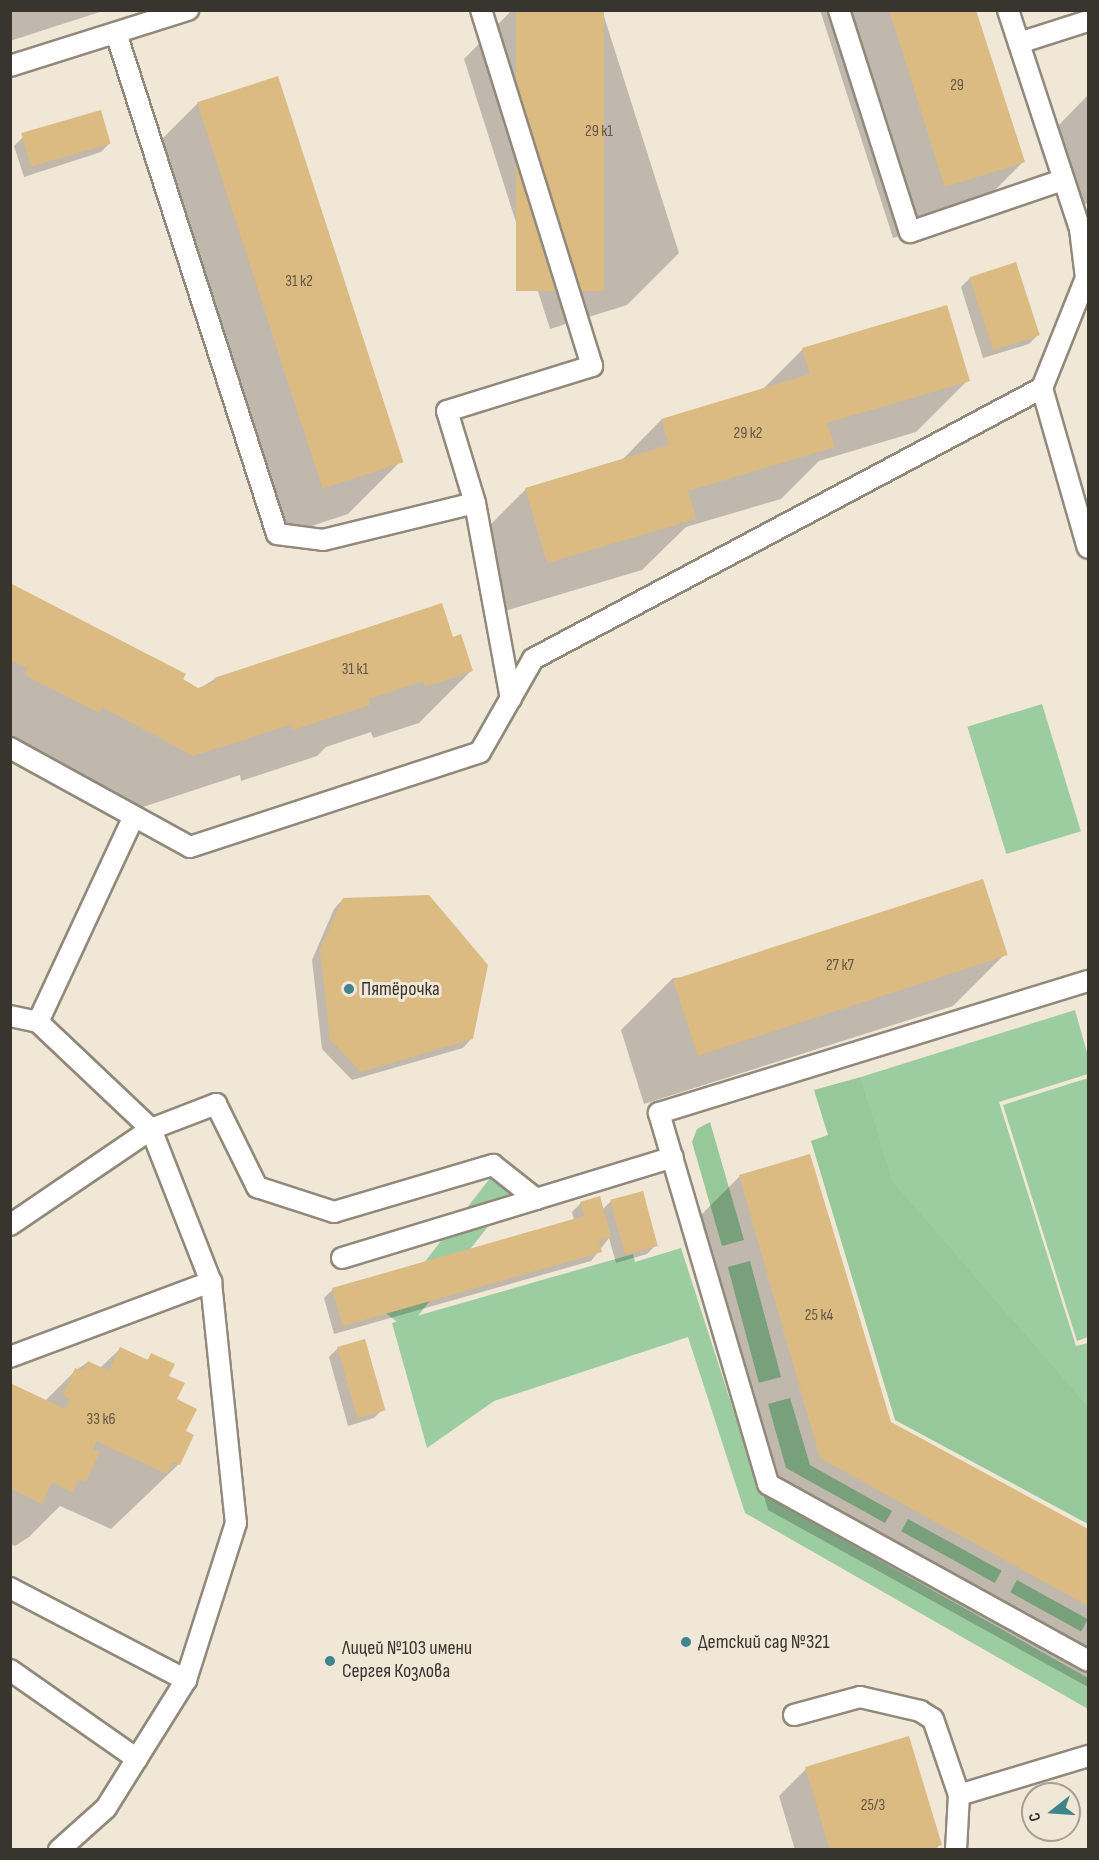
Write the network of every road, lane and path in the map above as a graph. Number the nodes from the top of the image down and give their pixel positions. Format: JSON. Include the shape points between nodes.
{"nodes":[{"id":1,"x":188,"y":10,"type":"edge"},
{"id":2,"x":481,"y":10,"type":"edge"},
{"id":3,"x":839,"y":10,"type":"edge"},
{"id":4,"x":1008,"y":10,"type":"edge"},
{"id":5,"x":1089,"y":21,"type":"edge"},
{"id":6,"x":116,"y":33,"type":"junction"},
{"id":7,"x":1019,"y":43,"type":"junction"},
{"id":8,"x":10,"y":66,"type":"edge"},
{"id":9,"x":1063,"y":180,"type":"junction"},
{"id":10,"x":1084,"y":228,"type":"edge"},
{"id":11,"x":1042,"y":388,"type":"junction"},
{"id":12,"x":475,"y":503,"type":"junction"},
{"id":13,"x":1089,"y":548,"type":"edge"},
{"id":14,"x":511,"y":699,"type":"junction"},
{"id":15,"x":10,"y":748,"type":"edge"},
{"id":16,"x":134,"y":816,"type":"junction"},
{"id":17,"x":1089,"y":981,"type":"edge"},
{"id":18,"x":10,"y":1016,"type":"edge"},
{"id":19,"x":38,"y":1022,"type":"junction"},
{"id":20,"x":151,"y":1129,"type":"junction"},
{"id":21,"x":673,"y":1157,"type":"junction"},
{"id":22,"x":536,"y":1199,"type":"junction"},
{"id":23,"x":10,"y":1226,"type":"edge"},
{"id":24,"x":342,"y":1258,"type":"dead end"},
{"id":25,"x":211,"y":1282,"type":"junction"},
{"id":26,"x":10,"y":1357,"type":"edge"},
{"id":27,"x":10,"y":1588,"type":"edge"},
{"id":28,"x":1089,"y":1661,"type":"edge"},
{"id":29,"x":10,"y":1670,"type":"edge"},
{"id":30,"x":186,"y":1680,"type":"junction"},
{"id":31,"x":794,"y":1715,"type":"dead end"},
{"id":32,"x":1089,"y":1756,"type":"edge"},
{"id":33,"x":137,"y":1759,"type":"junction"},
{"id":34,"x":959,"y":1795,"type":"junction"},
{"id":35,"x":59,"y":1850,"type":"edge"},
{"id":36,"x":956,"y":1850,"type":"edge"}],
"edges":[{"from":1,"to":6,"type":"lane"},
{"from":2,"to":12,"type":"lane","via":[[592,366],[447,411]]},
{"from":3,"to":9,"type":"lane","via":[[910,232]]},
{"from":4,"to":7,"type":"lane"},
{"from":5,"to":7,"type":"lane"},
{"from":6,"to":8,"type":"lane"},
{"from":6,"to":12,"type":"lane","via":[[277,534],[324,540]]},
{"from":7,"to":9,"type":"lane"},
{"from":9,"to":10,"type":"lane"},
{"from":10,"to":11,"type":"lane","via":[[1086,278]]},
{"from":11,"to":13,"type":"lane"},
{"from":11,"to":14,"type":"lane","via":[[533,659]]},
{"from":12,"to":14,"type":"lane"},
{"from":14,"to":16,"type":"lane","via":[[480,752],[190,847]]},
{"from":15,"to":16,"type":"lane"},
{"from":16,"to":19,"type":"lane"},
{"from":17,"to":21,"type":"lane","via":[[659,1113]]},
{"from":18,"to":19,"type":"lane"},
{"from":19,"to":20,"type":"lane"},
{"from":20,"to":22,"type":"lane","via":[[216,1104],[257,1187],[334,1212],[493,1165]]},
{"from":20,"to":23,"type":"lane"},
{"from":20,"to":25,"type":"lane"},
{"from":21,"to":22,"type":"lane"},
{"from":21,"to":28,"type":"lane","via":[[768,1484]]},
{"from":22,"to":24,"type":"lane"},
{"from":25,"to":26,"type":"lane"},
{"from":25,"to":30,"type":"lane","via":[[236,1523]]},
{"from":27,"to":30,"type":"lane"},
{"from":29,"to":33,"type":"lane"},
{"from":30,"to":33,"type":"lane"},
{"from":31,"to":34,"type":"lane","via":[[860,1697],[920,1711],[933,1719]]},
{"from":32,"to":34,"type":"lane"},
{"from":33,"to":35,"type":"lane","via":[[106,1808]]},
{"from":34,"to":36,"type":"lane"}]}
